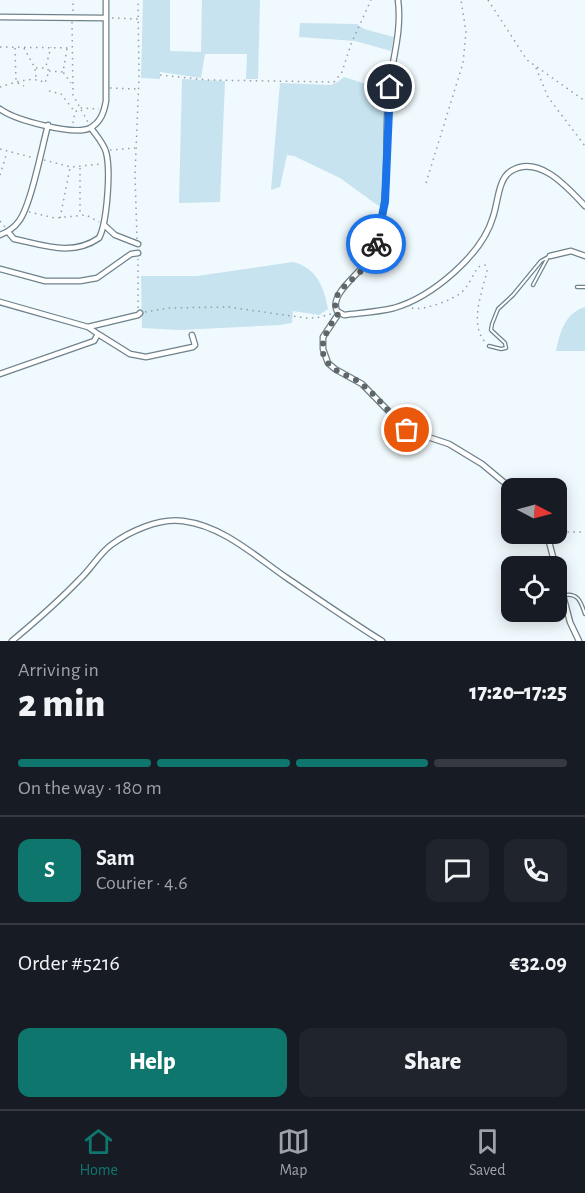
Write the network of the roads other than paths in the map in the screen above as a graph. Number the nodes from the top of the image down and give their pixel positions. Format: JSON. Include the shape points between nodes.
{"nodes":[{"id":1,"x":106,"y":0,"type":"edge"},
{"id":2,"x":398,"y":0,"type":"edge"},
{"id":3,"x":0,"y":17,"type":"edge"},
{"id":4,"x":105,"y":18,"type":"junction"},
{"id":5,"x":0,"y":109,"type":"edge"},
{"id":6,"x":48,"y":125,"type":"junction"},
{"id":7,"x":91,"y":128,"type":"junction"},
{"id":8,"x":585,"y":206,"type":"edge"},
{"id":9,"x":104,"y":225,"type":"junction"},
{"id":10,"x":8,"y":232,"type":"junction"},
{"id":11,"x":0,"y":235,"type":"edge"},
{"id":12,"x":138,"y":244,"type":"road end"},
{"id":13,"x":138,"y":253,"type":"road end"},
{"id":14,"x":585,"y":256,"type":"edge"},
{"id":15,"x":549,"y":257,"type":"junction"},
{"id":16,"x":0,"y":269,"type":"edge"},
{"id":17,"x":533,"y":285,"type":"dead end"},
{"id":18,"x":577,"y":287,"type":"dead end"},
{"id":19,"x":585,"y":287,"type":"edge"},
{"id":20,"x":0,"y":302,"type":"edge"},
{"id":21,"x":338,"y":312,"type":"junction"},
{"id":22,"x":139,"y":314,"type":"road end"},
{"id":23,"x":87,"y":327,"type":"junction"},
{"id":24,"x":98,"y":333,"type":"junction"},
{"id":25,"x":192,"y":335,"type":"dead end"},
{"id":26,"x":489,"y":346,"type":"road end"},
{"id":27,"x":0,"y":374,"type":"edge"},
{"id":28,"x":501,"y":480,"type":"edge"},
{"id":29,"x":567,"y":594,"type":"edge"},
{"id":30,"x":567,"y":612,"type":"edge"},
{"id":31,"x":585,"y":614,"type":"edge"},
{"id":32,"x":12,"y":641,"type":"edge"},
{"id":33,"x":382,"y":641,"type":"edge"},
{"id":34,"x":579,"y":641,"type":"edge"}],
"edges":[{"from":1,"to":4,"type":"street"},
{"from":2,"to":21,"type":"street","via":[[400,26],[388,98],[384,212],[372,256],[339,293],[335,303]]},
{"from":3,"to":4,"type":"street"},
{"from":4,"to":7,"type":"street","via":[[104,110]]},
{"from":5,"to":6,"type":"street","via":[[11,116]]},
{"from":6,"to":7,"type":"street","via":[[72,130]]},
{"from":6,"to":10,"type":"street","via":[[25,211]]},
{"from":7,"to":9,"type":"street","via":[[106,151]]},
{"from":8,"to":21,"type":"street","via":[[563,183],[543,171],[524,167],[511,171],[502,183],[491,225],[464,264],[447,278],[394,308],[344,315]]},
{"from":9,"to":10,"type":"street","via":[[99,238],[80,248],[19,240]]},
{"from":9,"to":12,"type":"street","via":[[115,236]]},
{"from":10,"to":11,"type":"street"},
{"from":13,"to":16,"type":"street","via":[[97,278],[80,281],[45,281]]},
{"from":14,"to":15,"type":"street","via":[[571,251]]},
{"from":15,"to":17,"type":"lane"},
{"from":15,"to":26,"type":"lane","via":[[496,314],[491,330],[506,348]]},
{"from":18,"to":19,"type":"lane"},
{"from":20,"to":23,"type":"street"},
{"from":21,"to":28,"type":"street","via":[[323,337],[328,363],[362,384],[407,430],[449,444]]},
{"from":22,"to":23,"type":"street"},
{"from":23,"to":24,"type":"street"},
{"from":24,"to":25,"type":"street","via":[[130,354],[146,357],[193,347]]},
{"from":24,"to":27,"type":"street","via":[[94,341]]},
{"from":29,"to":31,"type":"lane","via":[[578,597]]},
{"from":30,"to":34,"type":"street"},
{"from":32,"to":33,"type":"street","via":[[81,579],[104,550],[166,521],[184,521],[222,534]]}]}
